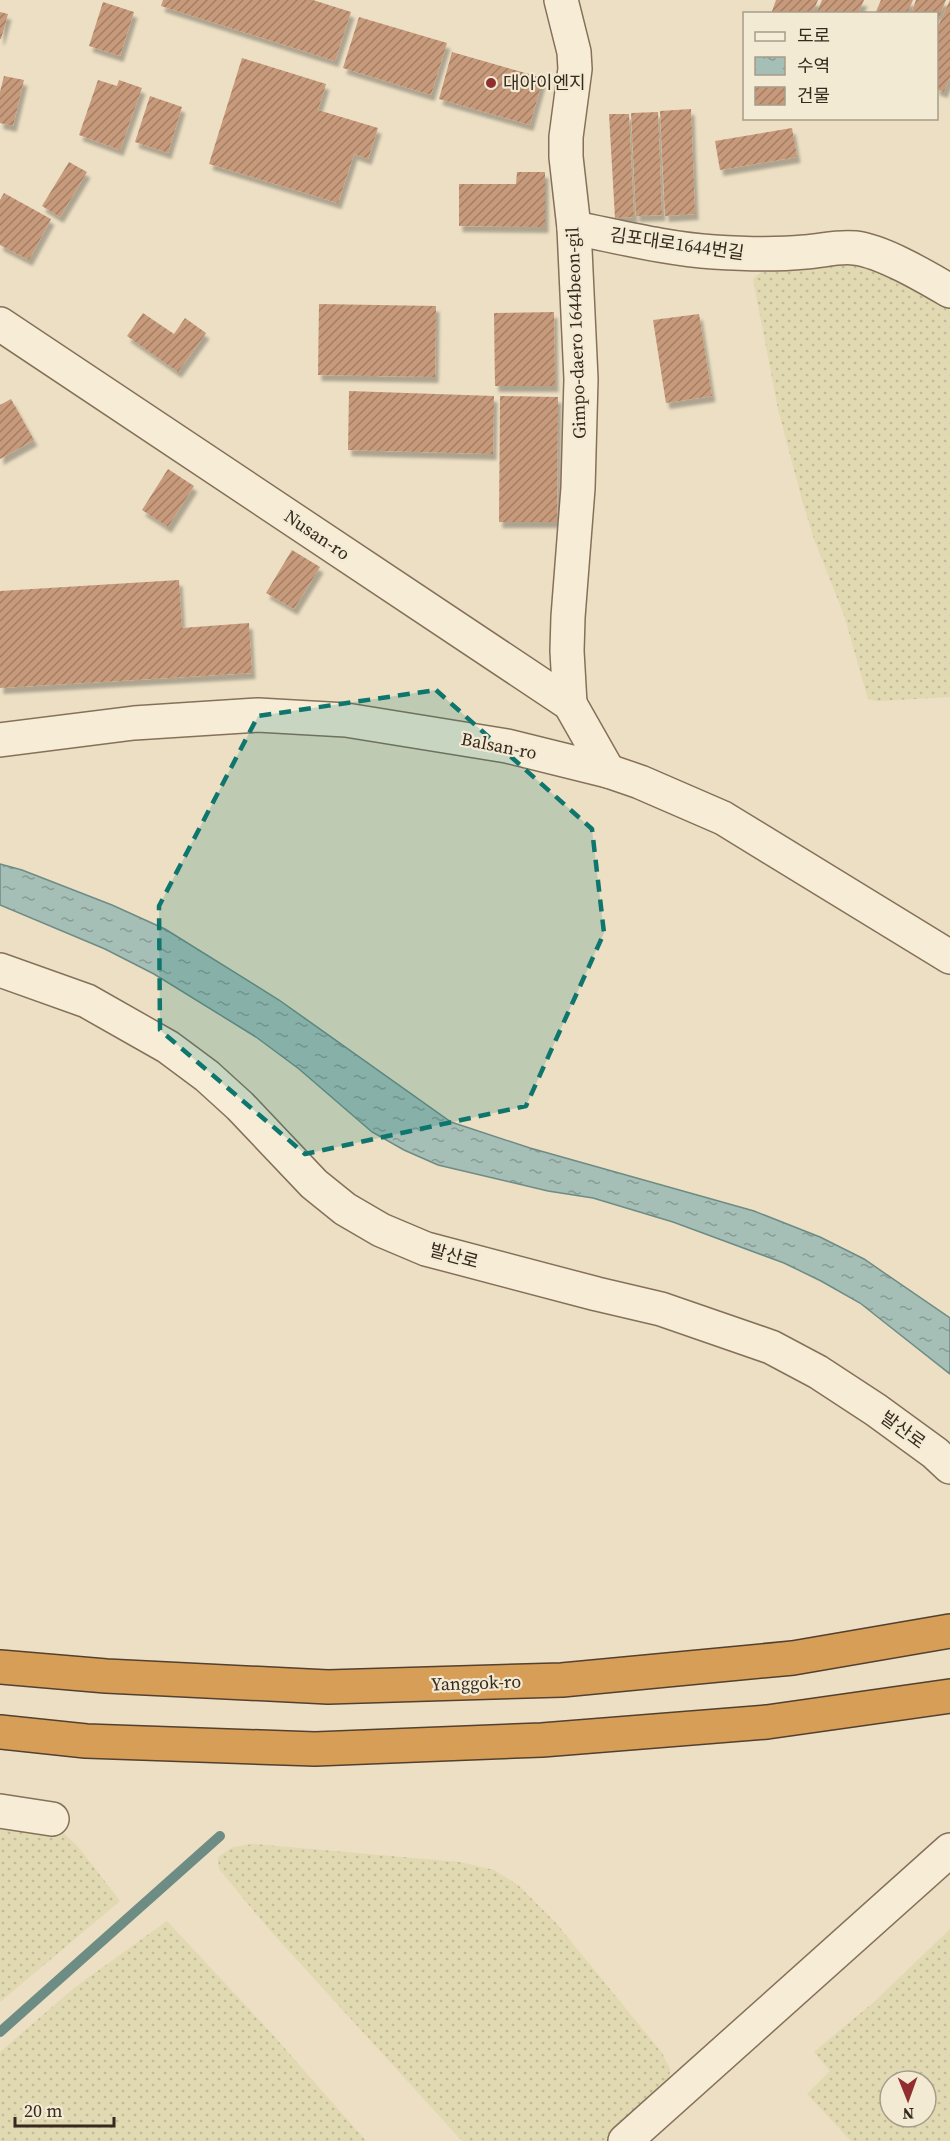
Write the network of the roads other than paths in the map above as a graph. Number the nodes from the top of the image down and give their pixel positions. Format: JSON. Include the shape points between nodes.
{"nodes":[{"id":1,"x":561,"y":0,"type":"edge"},
{"id":2,"x":574,"y":228,"type":"junction"},
{"id":3,"x":950,"y":291,"type":"edge"},
{"id":4,"x":0,"y":324,"type":"edge"},
{"id":5,"x":570,"y":704,"type":"junction"},
{"id":6,"x":0,"y":740,"type":"edge"},
{"id":7,"x":608,"y":771,"type":"junction"},
{"id":8,"x":950,"y":957,"type":"edge"},
{"id":9,"x":0,"y":970,"type":"edge"},
{"id":10,"x":950,"y":1467,"type":"edge"},
{"id":11,"x":950,"y":1631,"type":"edge"},
{"id":12,"x":0,"y":1668,"type":"edge"},
{"id":13,"x":950,"y":1695,"type":"edge"},
{"id":14,"x":0,"y":1732,"type":"edge"},
{"id":15,"x":0,"y":1811,"type":"edge"},
{"id":16,"x":52,"y":1819,"type":"dead end"},
{"id":17,"x":950,"y":1850,"type":"edge"},
{"id":18,"x":625,"y":2141,"type":"edge"}],
"edges":[{"from":1,"to":2,"type":"street","name":"Gimpo-daero 1644beon-gil","via":[[575,69],[566,137]]},
{"from":2,"to":3,"type":"street","name":"김포대로1644번길","via":[[711,252],[764,255],[857,248]]},
{"from":2,"to":5,"type":"street","name":"Gimpo-daero 1644beon-gil","via":[[581,379],[568,628]]},
{"from":4,"to":5,"type":"street","name":"Nusan-ro"},
{"from":5,"to":7,"type":"street","name":"Nusan-ro"},
{"from":6,"to":7,"type":"street","name":"Balsan-ro","via":[[134,723],[258,715],[346,720],[507,746]]},
{"from":7,"to":8,"type":"street","name":"Balsan-ro","via":[[723,818]]},
{"from":9,"to":10,"type":"street","name":"발산로","via":[[87,1001],[168,1047],[240,1106],[314,1184],[345,1209],[381,1230],[426,1249],[661,1309],[771,1347],[876,1410]]},
{"from":11,"to":12,"type":"highway","name":"Yanggok-ro","via":[[793,1659],[550,1680],[328,1687]]},
{"from":13,"to":14,"type":"highway","via":[[767,1722],[542,1740],[375,1747],[315,1749],[86,1741]]},
{"from":15,"to":16,"type":"street"},
{"from":17,"to":18,"type":"street"}]}
